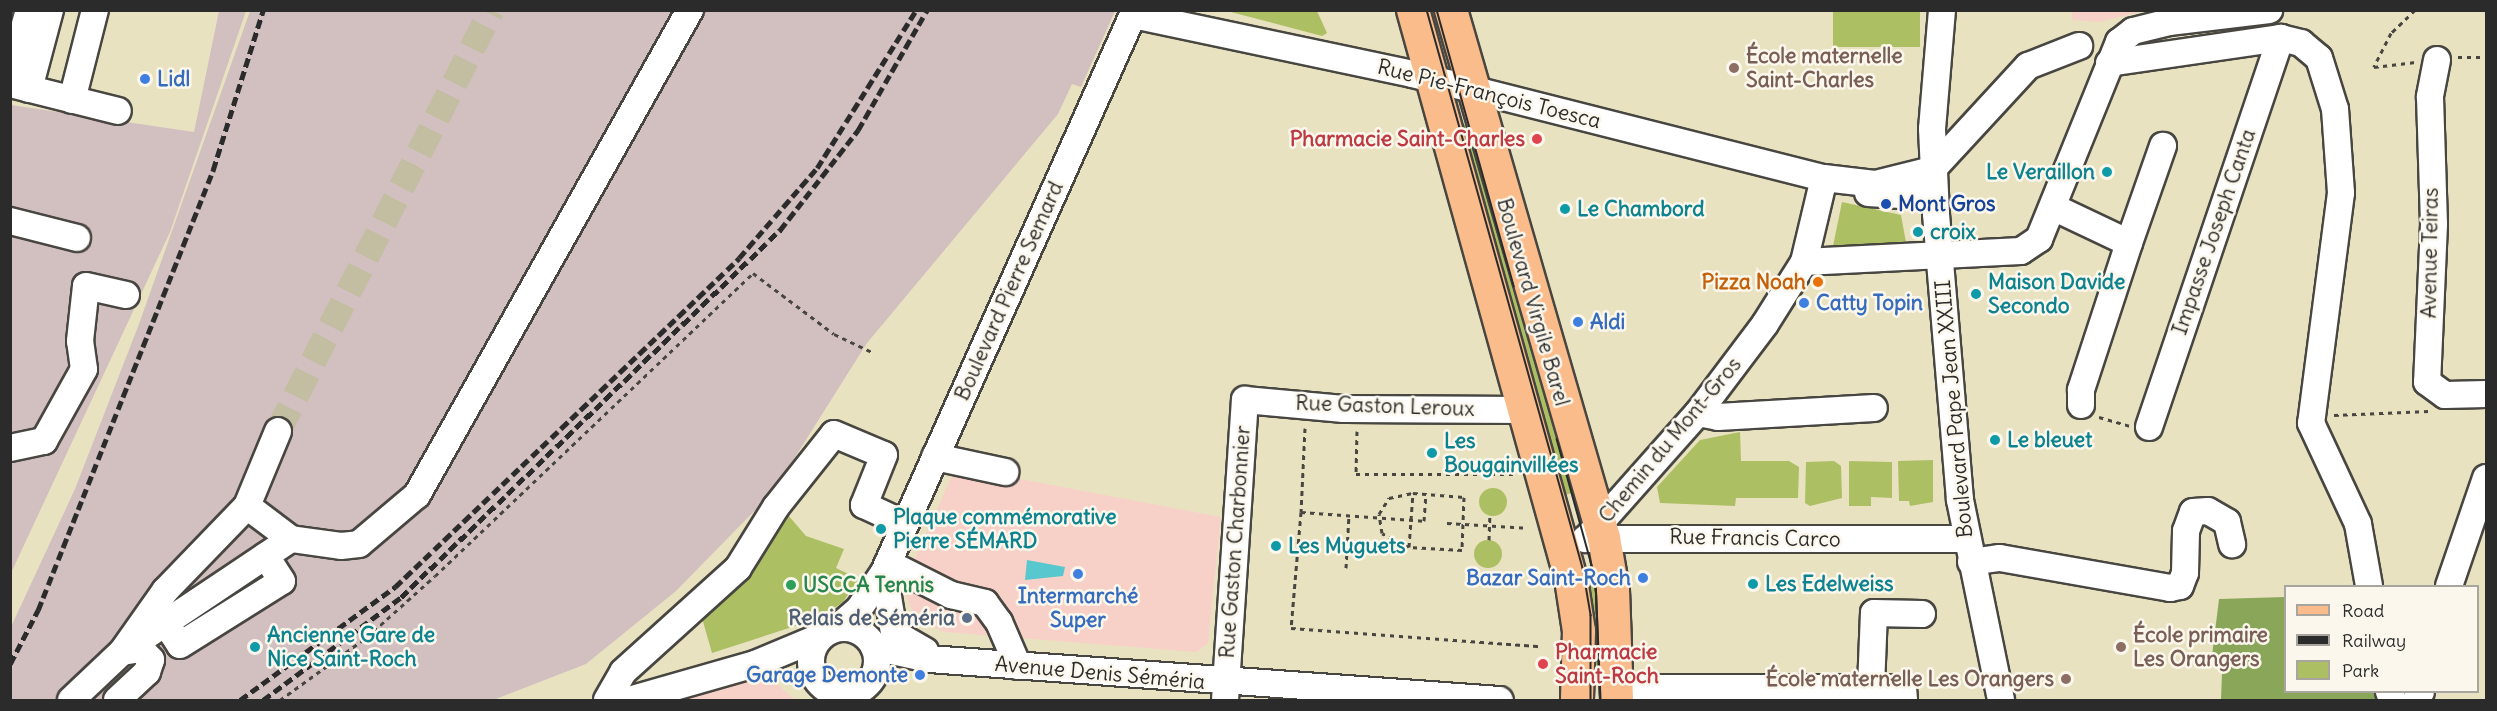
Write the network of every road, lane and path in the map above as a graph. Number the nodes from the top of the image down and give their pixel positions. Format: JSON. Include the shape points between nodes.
{"nodes":[{"id":1,"x":29,"y":10,"type":"edge"},
{"id":2,"x":50,"y":10,"type":"edge"},
{"id":3,"x":95,"y":10,"type":"edge"},
{"id":4,"x":690,"y":10,"type":"edge"},
{"id":5,"x":1413,"y":10,"type":"edge"},
{"id":6,"x":1451,"y":10,"type":"edge"},
{"id":7,"x":1942,"y":10,"type":"edge"},
{"id":8,"x":2415,"y":10,"type":"edge"},
{"id":9,"x":2262,"y":11,"type":"edge"},
{"id":10,"x":1134,"y":13,"type":"edge"},
{"id":11,"x":2175,"y":16,"type":"edge"},
{"id":12,"x":2270,"y":39,"type":"junction"},
{"id":13,"x":2079,"y":46,"type":"dead end"},
{"id":14,"x":2114,"y":53,"type":"junction"},
{"id":15,"x":2438,"y":60,"type":"dead end"},
{"id":16,"x":2374,"y":67,"type":"dead end"},
{"id":17,"x":1432,"y":79,"type":"junction"},
{"id":18,"x":17,"y":83,"type":"edge"},
{"id":19,"x":1473,"y":89,"type":"junction"},
{"id":20,"x":72,"y":100,"type":"junction"},
{"id":21,"x":118,"y":111,"type":"dead end"},
{"id":22,"x":2163,"y":146,"type":"dead end"},
{"id":23,"x":1932,"y":170,"type":"junction"},
{"id":24,"x":1834,"y":180,"type":"junction"},
{"id":25,"x":1934,"y":197,"type":"junction"},
{"id":26,"x":2053,"y":207,"type":"junction"},
{"id":27,"x":10,"y":221,"type":"edge"},
{"id":28,"x":77,"y":238,"type":"dead end"},
{"id":29,"x":2129,"y":243,"type":"junction"},
{"id":30,"x":1940,"y":258,"type":"junction"},
{"id":31,"x":1804,"y":262,"type":"junction"},
{"id":32,"x":126,"y":295,"type":"dead end"},
{"id":33,"x":874,"y":353,"type":"dead end"},
{"id":34,"x":2487,"y":394,"type":"edge"},
{"id":35,"x":1245,"y":400,"type":"joint"},
{"id":36,"x":1306,"y":405,"type":"junction"},
{"id":37,"x":2081,"y":405,"type":"joint"},
{"id":38,"x":1874,"y":408,"type":"dead end"},
{"id":39,"x":1358,"y":409,"type":"junction"},
{"id":40,"x":1526,"y":410,"type":"junction"},
{"id":41,"x":2438,"y":411,"type":"dead end"},
{"id":42,"x":1698,"y":413,"type":"junction"},
{"id":43,"x":2311,"y":415,"type":"junction"},
{"id":44,"x":2149,"y":427,"type":"joint"},
{"id":45,"x":278,"y":431,"type":"tunnel mouth"},
{"id":46,"x":10,"y":448,"type":"edge"},
{"id":47,"x":935,"y":457,"type":"junction"},
{"id":48,"x":1005,"y":472,"type":"dead end"},
{"id":49,"x":1518,"y":474,"type":"dead end"},
{"id":50,"x":2487,"y":478,"type":"edge"},
{"id":51,"x":1413,"y":493,"type":"junction"},
{"id":52,"x":1426,"y":494,"type":"junction"},
{"id":53,"x":247,"y":506,"type":"junction"},
{"id":54,"x":1301,"y":512,"type":"junction"},
{"id":55,"x":1349,"y":515,"type":"junction"},
{"id":56,"x":1490,"y":516,"type":"dead end"},
{"id":57,"x":1379,"y":517,"type":"junction"},
{"id":58,"x":1411,"y":519,"type":"junction"},
{"id":59,"x":1447,"y":523,"type":"dead end"},
{"id":60,"x":905,"y":524,"type":"junction"},
{"id":61,"x":1463,"y":524,"type":"junction"},
{"id":62,"x":1541,"y":524,"type":"junction"},
{"id":63,"x":1490,"y":526,"type":"junction"},
{"id":64,"x":1596,"y":533,"type":"junction"},
{"id":65,"x":291,"y":539,"type":"junction"},
{"id":66,"x":1489,"y":540,"type":"dead end"},
{"id":67,"x":2232,"y":544,"type":"dead end"},
{"id":68,"x":1409,"y":547,"type":"junction"},
{"id":69,"x":1968,"y":551,"type":"junction"},
{"id":70,"x":886,"y":567,"type":"junction"},
{"id":71,"x":1346,"y":568,"type":"dead end"},
{"id":72,"x":2369,"y":585,"type":"edge"},
{"id":73,"x":2449,"y":585,"type":"edge"},
{"id":74,"x":1922,"y":614,"type":"dead end"},
{"id":75,"x":829,"y":633,"type":"junction"},
{"id":76,"x":873,"y":644,"type":"junction"},
{"id":77,"x":1539,"y":646,"type":"dead end"},
{"id":78,"x":114,"y":659,"type":"junction"},
{"id":79,"x":940,"y":660,"type":"junction"},
{"id":80,"x":755,"y":664,"type":"junction"},
{"id":81,"x":1018,"y":666,"type":"junction"},
{"id":82,"x":822,"y":687,"type":"edge"},
{"id":83,"x":1871,"y":687,"type":"junction"},
{"id":84,"x":864,"y":688,"type":"edge"},
{"id":85,"x":1225,"y":692,"type":"edge"},
{"id":86,"x":1617,"y":694,"type":"edge"},
{"id":87,"x":1824,"y":694,"type":"edge"},
{"id":88,"x":71,"y":700,"type":"edge"},
{"id":89,"x":117,"y":700,"type":"edge"},
{"id":90,"x":279,"y":700,"type":"edge"},
{"id":91,"x":607,"y":700,"type":"edge"},
{"id":92,"x":629,"y":700,"type":"edge"},
{"id":93,"x":1500,"y":700,"type":"edge"},
{"id":94,"x":1577,"y":700,"type":"edge"},
{"id":95,"x":1904,"y":700,"type":"edge"},
{"id":96,"x":2001,"y":700,"type":"edge"}],
"edges":[{"from":1,"to":18,"type":"street"},
{"from":2,"to":18,"type":"street"},
{"from":3,"to":20,"type":"street"},
{"from":4,"to":65,"type":"street","via":[[417,495],[359,544],[321,546]]},
{"from":5,"to":17,"type":"main road","name":"Boulevard Virgile Barel"},
{"from":6,"to":19,"type":"main road","name":"Boulevard Virgile Barel"},
{"from":7,"to":23,"type":"street","name":"Boulevard Pape Jean XXIII"},
{"from":8,"to":16,"type":"path","via":[[2391,33]]},
{"from":9,"to":11,"type":"street"},
{"from":9,"to":12,"type":"street"},
{"from":10,"to":17,"type":"street","name":"Rue Pie-François Toesca"},
{"from":10,"to":47,"type":"street","name":"Boulevard Pierre Semard"},
{"from":11,"to":14,"type":"street","via":[[2133,31]]},
{"from":12,"to":14,"type":"street"},
{"from":12,"to":43,"type":"street","via":[[2301,43],[2319,58],[2335,109],[2341,193]]},
{"from":12,"to":44,"type":"street","name":"Impasse Joseph Canta"},
{"from":13,"to":23,"type":"street","via":[[2028,66]]},
{"from":14,"to":26,"type":"street"},
{"from":15,"to":34,"type":"street","name":"Avenue Teiras","via":[[2430,97],[2434,224],[2427,382],[2445,395]]},
{"from":17,"to":19,"type":"street","name":"Rue Pie-François Toesca"},
{"from":17,"to":40,"type":"main road","name":"Boulevard Virgile Barel"},
{"from":18,"to":20,"type":"street"},
{"from":19,"to":24,"type":"street","name":"Rue Pie-François Toesca"},
{"from":19,"to":64,"type":"main road","name":"Boulevard Virgile Barel"},
{"from":20,"to":21,"type":"street"},
{"from":22,"to":29,"type":"street"},
{"from":23,"to":24,"type":"street","via":[[1905,180]]},
{"from":23,"to":25,"type":"street","name":"Boulevard Pape Jean XXIII"},
{"from":24,"to":25,"type":"street","via":[[1874,195]]},
{"from":24,"to":31,"type":"street","name":"Chemin du Mont-Gros"},
{"from":25,"to":30,"type":"street","name":"Boulevard Pape Jean XXIII"},
{"from":26,"to":29,"type":"street"},
{"from":26,"to":30,"type":"street","via":[[2039,239],[2021,251]]},
{"from":27,"to":28,"type":"street"},
{"from":29,"to":37,"type":"street","via":[[2081,390]]},
{"from":30,"to":31,"type":"street"},
{"from":30,"to":69,"type":"street","name":"Boulevard Pape Jean XXIII"},
{"from":31,"to":42,"type":"street","name":"Chemin du Mont-Gros"},
{"from":32,"to":46,"type":"street","via":[[86,286],[80,341],[84,369],[44,441]]},
{"from":33,"to":90,"type":"path","via":[[834,334],[753,273],[367,638]]},
{"from":35,"to":36,"type":"street","name":"Rue Gaston Leroux"},
{"from":35,"to":85,"type":"street","name":"Rue Gaston Charbonnier"},
{"from":36,"to":39,"type":"street","name":"Rue Gaston Leroux"},
{"from":36,"to":54,"type":"path"},
{"from":37,"to":44,"type":"path","via":[[2090,415]]},
{"from":38,"to":42,"type":"street","via":[[1718,417]]},
{"from":39,"to":40,"type":"street","name":"Rue Gaston Leroux"},
{"from":39,"to":49,"type":"path","via":[[1356,474]]},
{"from":40,"to":62,"type":"main road","name":"Boulevard Virgile Barel"},
{"from":41,"to":43,"type":"path"},
{"from":42,"to":64,"type":"street","name":"Chemin du Mont-Gros"},
{"from":43,"to":72,"type":"street","via":[[2320,448],[2358,524]]},
{"from":45,"to":53,"type":"street"},
{"from":47,"to":48,"type":"street"},
{"from":47,"to":60,"type":"street","name":"Boulevard Pierre Semard"},
{"from":50,"to":73,"type":"street"},
{"from":51,"to":52,"type":"path"},
{"from":51,"to":57,"type":"path","via":[[1389,498]]},
{"from":51,"to":58,"type":"path"},
{"from":52,"to":58,"type":"path","via":[[1426,521]]},
{"from":52,"to":61,"type":"path","via":[[1464,497]]},
{"from":53,"to":65,"type":"street"},
{"from":53,"to":78,"type":"street","via":[[165,591]]},
{"from":54,"to":55,"type":"path"},
{"from":54,"to":77,"type":"path","via":[[1291,628]]},
{"from":55,"to":57,"type":"path"},
{"from":55,"to":71,"type":"path"},
{"from":56,"to":63,"type":"path"},
{"from":57,"to":58,"type":"path"},
{"from":57,"to":68,"type":"path","via":[[1386,537]]},
{"from":58,"to":68,"type":"path"},
{"from":59,"to":61,"type":"path"},
{"from":60,"to":70,"type":"street","name":"Boulevard Pierre Semard"},
{"from":60,"to":91,"type":"street","via":[[864,505],[884,455],[834,434],[776,507],[738,568],[624,672]]},
{"from":61,"to":63,"type":"path"},
{"from":61,"to":68,"type":"path","via":[[1462,550]]},
{"from":62,"to":63,"type":"path"},
{"from":62,"to":64,"type":"street","name":"Rue Francis Carco","via":[[1564,535]]},
{"from":62,"to":94,"type":"main road","name":"Boulevard Virgile Barel","via":[[1577,603]]},
{"from":63,"to":66,"type":"path"},
{"from":64,"to":69,"type":"street","name":"Rue Francis Carco"},
{"from":64,"to":86,"type":"main road","name":"Boulevard Virgile Barel","via":[[1613,590]]},
{"from":65,"to":78,"type":"street","via":[[266,556],[282,581],[180,645],[165,622]]},
{"from":67,"to":69,"type":"street","name":"Rue Francis Carco","via":[[2227,522],[2208,511],[2193,512],[2186,531],[2185,573],[2180,586],[2170,588]]},
{"from":69,"to":96,"type":"street","name":"Boulevard Pape Jean XXIII"},
{"from":70,"to":75,"type":"street","name":"Boulevard Pierre Semard","via":[[859,609]]},
{"from":70,"to":76,"type":"street","name":"Boulevard Pierre Semard"},
{"from":70,"to":79,"type":"street","name":"Avenue Denis Séméria","via":[[894,633]]},
{"from":70,"to":81,"type":"street","via":[[951,595],[985,603]]},
{"from":74,"to":83,"type":"street","via":[[1874,613]]},
{"from":75,"to":76,"type":"street","via":[[856,630]]},
{"from":75,"to":80,"type":"street"},
{"from":75,"to":82,"type":"street","via":[[810,660]]},
{"from":76,"to":79,"type":"street","name":"Avenue Denis Séméria"},
{"from":76,"to":84,"type":"street"},
{"from":78,"to":88,"type":"street"},
{"from":78,"to":89,"type":"street","via":[[141,649],[151,660],[147,672]]},
{"from":79,"to":81,"type":"street","name":"Avenue Denis Séméria"},
{"from":79,"to":84,"type":"street","name":"Avenue Denis Séméria"},
{"from":80,"to":82,"type":"street"},
{"from":80,"to":92,"type":"street"},
{"from":81,"to":85,"type":"street","name":"Avenue Denis Séméria"},
{"from":82,"to":84,"type":"street","via":[[841,694]]},
{"from":83,"to":87,"type":"street"},
{"from":83,"to":95,"type":"street","via":[[1903,688]]},
{"from":85,"to":93,"type":"street","name":"Avenue Denis Séméria"},
{"from":86,"to":87,"type":"street"}]}
